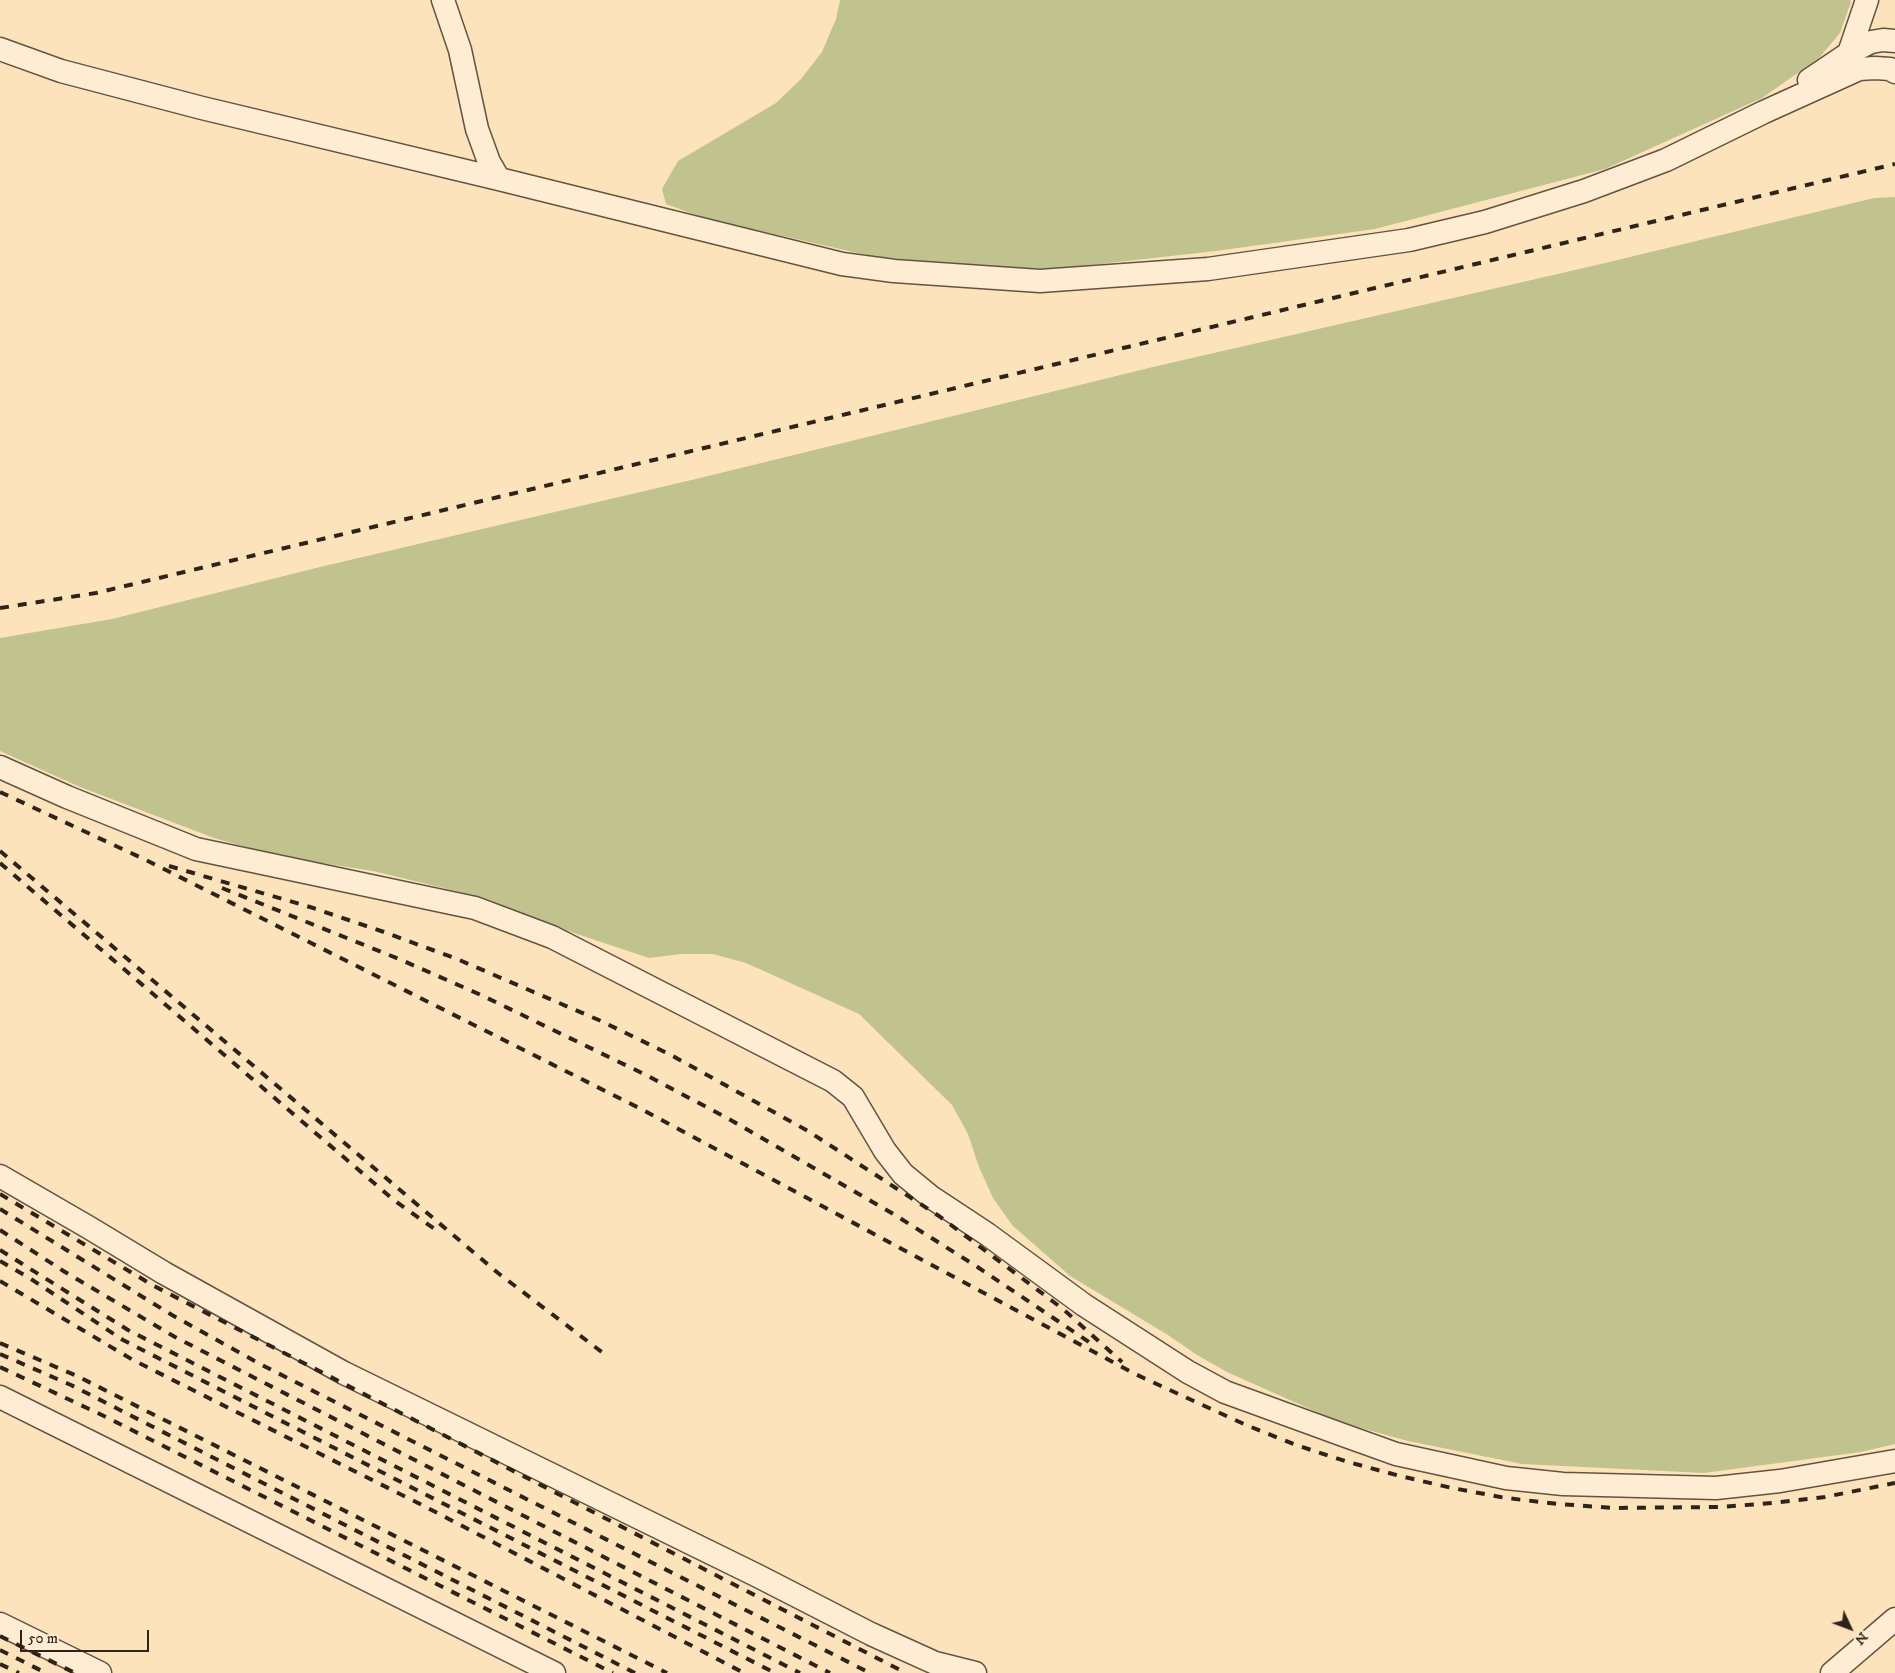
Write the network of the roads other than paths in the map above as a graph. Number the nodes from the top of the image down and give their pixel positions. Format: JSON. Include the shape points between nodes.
{"nodes":[{"id":1,"x":443,"y":0,"type":"edge"},
{"id":2,"x":1867,"y":0,"type":"edge"},
{"id":3,"x":1895,"y":41,"type":"edge"},
{"id":4,"x":0,"y":49,"type":"edge"},
{"id":5,"x":1854,"y":61,"type":"junction"},
{"id":6,"x":1895,"y":72,"type":"edge"},
{"id":7,"x":499,"y":179,"type":"junction"},
{"id":8,"x":0,"y":767,"type":"edge"},
{"id":9,"x":0,"y":1176,"type":"edge"},
{"id":10,"x":0,"y":1397,"type":"edge"},
{"id":11,"x":1895,"y":1461,"type":"edge"},
{"id":12,"x":1895,"y":1619,"type":"edge"},
{"id":13,"x":0,"y":1624,"type":"edge"},
{"id":14,"x":100,"y":1673,"type":"edge"},
{"id":15,"x":554,"y":1673,"type":"edge"},
{"id":16,"x":975,"y":1673,"type":"edge"},
{"id":17,"x":1832,"y":1673,"type":"edge"}],
"edges":[{"from":1,"to":7,"type":"lane","via":[[460,50],[477,129]]},
{"from":2,"to":5,"type":"lane"},
{"from":3,"to":5,"type":"lane","via":[[1871,42]]},
{"from":4,"to":7,"type":"lane","via":[[62,71],[202,108]]},
{"from":5,"to":6,"type":"lane"},
{"from":5,"to":7,"type":"lane","via":[[1764,112],[1666,160],[1584,191],[1485,222],[1408,240],[1208,269],[1040,281],[894,272],[842,264]]},
{"from":8,"to":11,"type":"lane","via":[[196,849],[475,908],[552,937],[833,1081],[854,1097],[885,1151],[930,1198],[987,1234],[1084,1305],[1188,1372],[1225,1392],[1350,1438],[1396,1454],[1464,1469],[1506,1478],[1563,1484],[1716,1488],[1780,1481]]},
{"from":9,"to":16,"type":"lane","via":[[164,1273],[344,1373],[871,1634],[935,1663]]},
{"from":10,"to":15,"type":"lane"},
{"from":12,"to":17,"type":"lane"},
{"from":13,"to":14,"type":"lane"}]}
